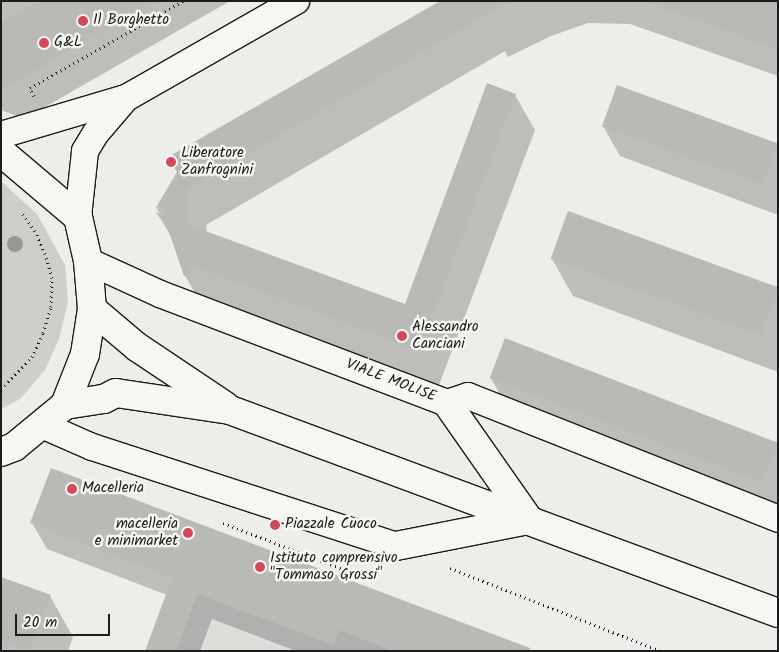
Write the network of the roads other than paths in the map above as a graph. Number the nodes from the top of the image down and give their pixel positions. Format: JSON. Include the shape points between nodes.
{"nodes":[{"id":1,"x":296,"y":1,"type":"edge"},
{"id":2,"x":126,"y":98,"type":"junction"},
{"id":3,"x":1,"y":135,"type":"edge"},
{"id":4,"x":1,"y":152,"type":"edge"},
{"id":5,"x":78,"y":218,"type":"junction"},
{"id":6,"x":88,"y":261,"type":"junction"},
{"id":7,"x":92,"y":308,"type":"junction"},
{"id":8,"x":447,"y":402,"type":"junction"},
{"id":9,"x":66,"y":405,"type":"junction"},
{"id":10,"x":230,"y":410,"type":"junction"},
{"id":11,"x":42,"y":425,"type":"junction"},
{"id":12,"x":1,"y":452,"type":"edge"},
{"id":13,"x":529,"y":520,"type":"junction"},
{"id":14,"x":778,"y":520,"type":"edge"},
{"id":15,"x":396,"y":546,"type":"joint"},
{"id":16,"x":778,"y":613,"type":"edge"}],
"edges":[{"from":1,"to":2,"type":"street"},
{"from":2,"to":3,"type":"street"},
{"from":2,"to":5,"type":"street","via":[[85,151]]},
{"from":4,"to":5,"type":"main road"},
{"from":5,"to":6,"type":"main road"},
{"from":6,"to":7,"type":"main road"},
{"from":6,"to":8,"type":"street","name":"VIALE MOLISE","via":[[160,294]]},
{"from":7,"to":9,"type":"main road","via":[[85,354]]},
{"from":7,"to":10,"type":"main road","via":[[137,347]]},
{"from":8,"to":13,"type":"main road"},
{"from":8,"to":14,"type":"street","name":"VIALE MOLISE","via":[[468,396]]},
{"from":9,"to":10,"type":"main road","via":[[104,399],[116,393]]},
{"from":9,"to":11,"type":"main road"},
{"from":10,"to":13,"type":"main road"},
{"from":11,"to":12,"type":"main road","via":[[14,447]]},
{"from":11,"to":15,"type":"street","via":[[92,446]]},
{"from":13,"to":15,"type":"main road"},
{"from":13,"to":16,"type":"main road"}]}
